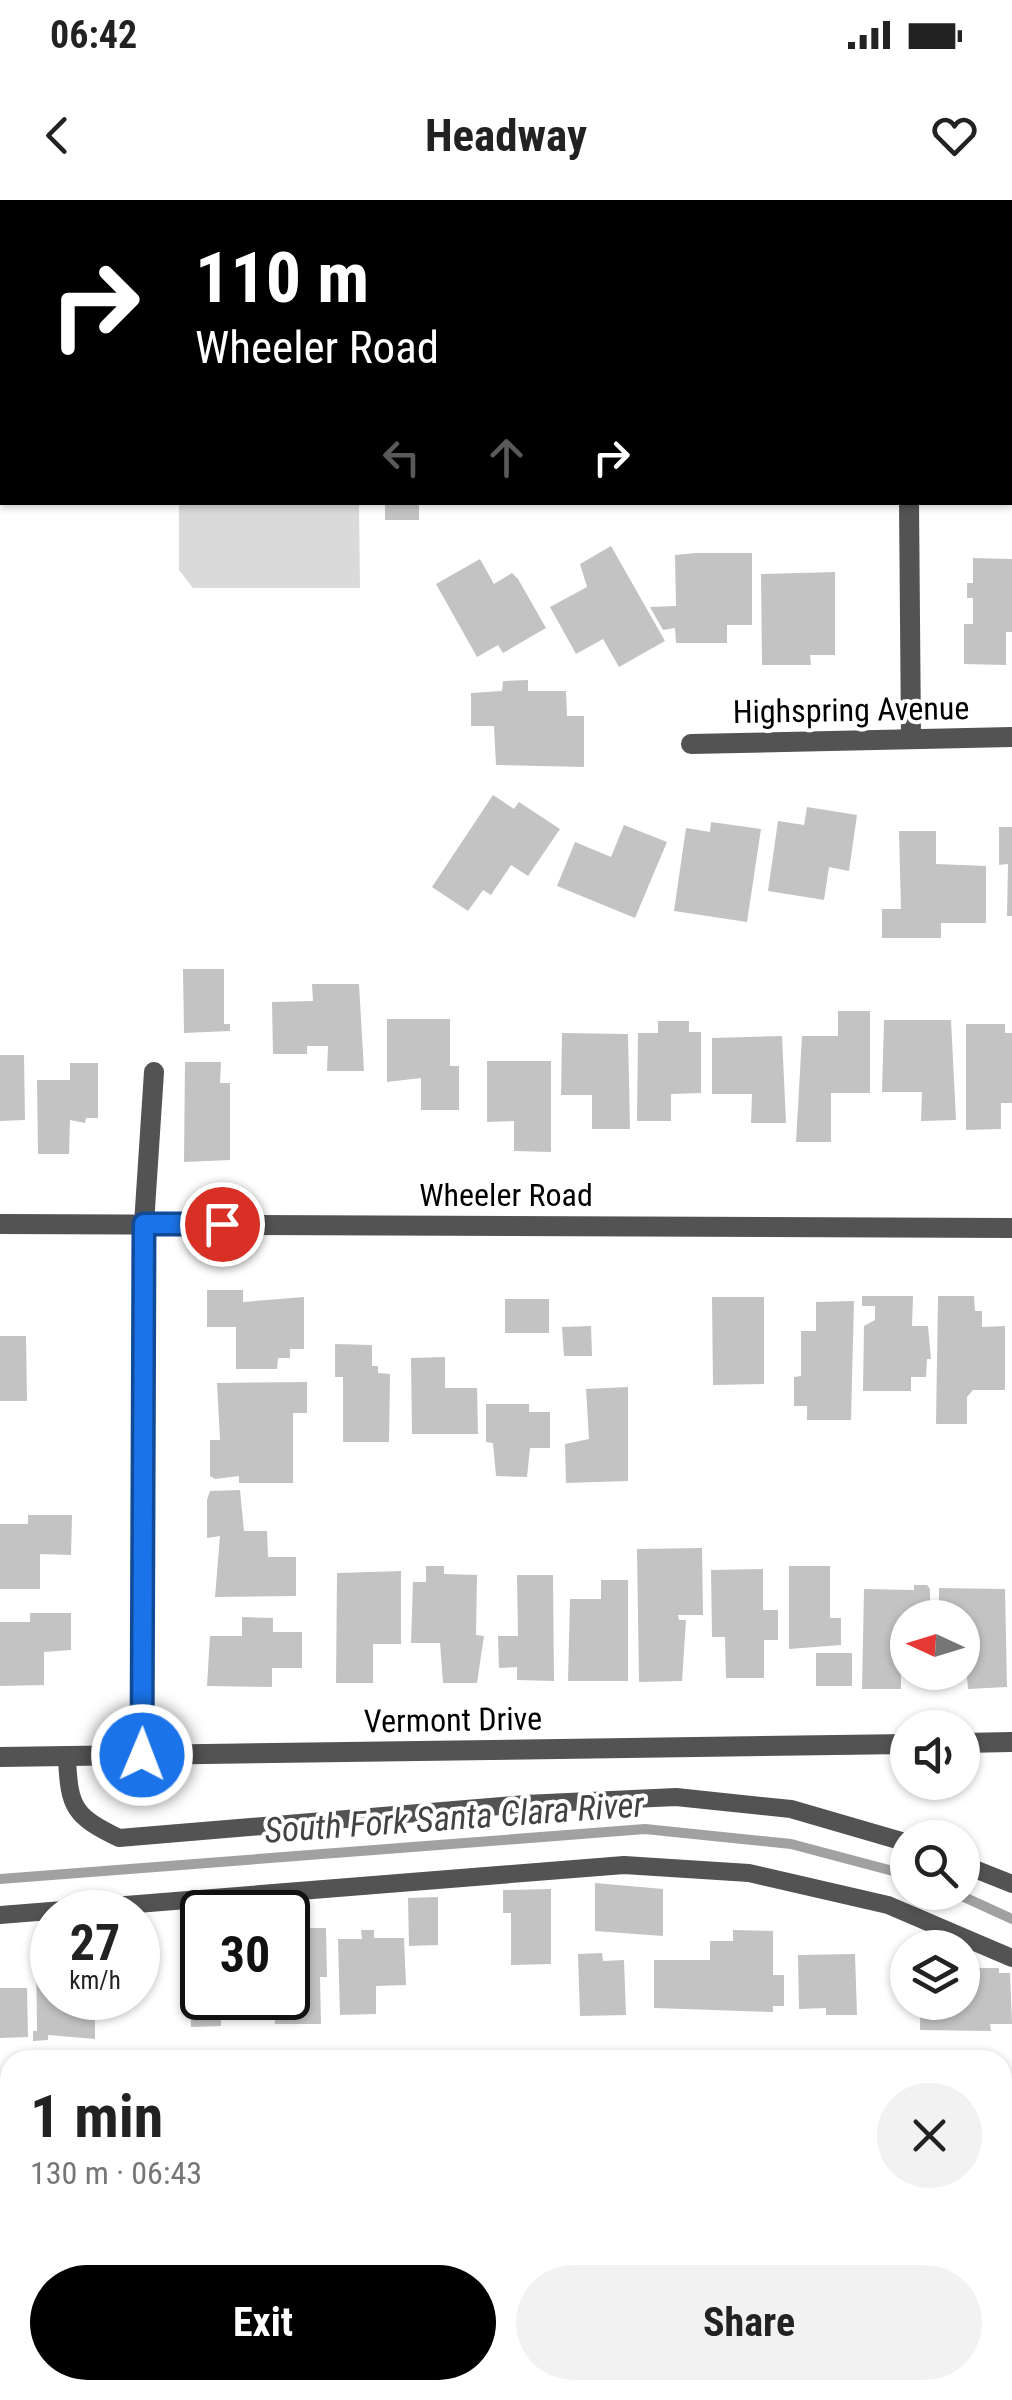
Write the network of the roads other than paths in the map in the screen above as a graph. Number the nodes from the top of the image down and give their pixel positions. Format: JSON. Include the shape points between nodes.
{"nodes":[{"id":1,"x":909,"y":505,"type":"edge"},
{"id":2,"x":911,"y":736,"type":"junction"},
{"id":3,"x":1012,"y":737,"type":"edge"},
{"id":4,"x":691,"y":744,"type":"dead end"},
{"id":5,"x":154,"y":1072,"type":"dead end"},
{"id":6,"x":0,"y":1224,"type":"edge"},
{"id":7,"x":144,"y":1224,"type":"junction"},
{"id":8,"x":1012,"y":1228,"type":"edge"},
{"id":9,"x":1012,"y":1742,"type":"edge"},
{"id":10,"x":980,"y":1743,"type":"edge"},
{"id":11,"x":890,"y":1744,"type":"edge"},
{"id":12,"x":142,"y":1755,"type":"junction"},
{"id":13,"x":0,"y":1757,"type":"edge"},
{"id":14,"x":67,"y":1757,"type":"junction"},
{"id":15,"x":890,"y":1838,"type":"edge"},
{"id":16,"x":980,"y":1871,"type":"edge"},
{"id":17,"x":1012,"y":1884,"type":"edge"},
{"id":18,"x":0,"y":1915,"type":"edge"},
{"id":19,"x":1012,"y":1958,"type":"edge"}],
"edges":[{"from":1,"to":2,"type":"street"},
{"from":2,"to":3,"type":"street","name":"Highspring Avenue"},
{"from":2,"to":4,"type":"street","name":"Highspring Avenue"},
{"from":5,"to":7,"type":"street"},
{"from":6,"to":7,"type":"street","name":"Wheeler Road"},
{"from":7,"to":8,"type":"street","name":"Wheeler Road"},
{"from":7,"to":12,"type":"street"},
{"from":9,"to":10,"type":"street"},
{"from":11,"to":12,"type":"street","name":"Vermont Drive"},
{"from":12,"to":14,"type":"street","name":"Vermont Drive"},
{"from":13,"to":14,"type":"street","name":"Vermont Drive"},
{"from":14,"to":15,"type":"lane","via":[[68,1795],[83,1821],[119,1838],[676,1797],[791,1809]]},
{"from":16,"to":17,"type":"lane"},
{"from":18,"to":19,"type":"lane","via":[[624,1866],[750,1873],[888,1905]]}]}
